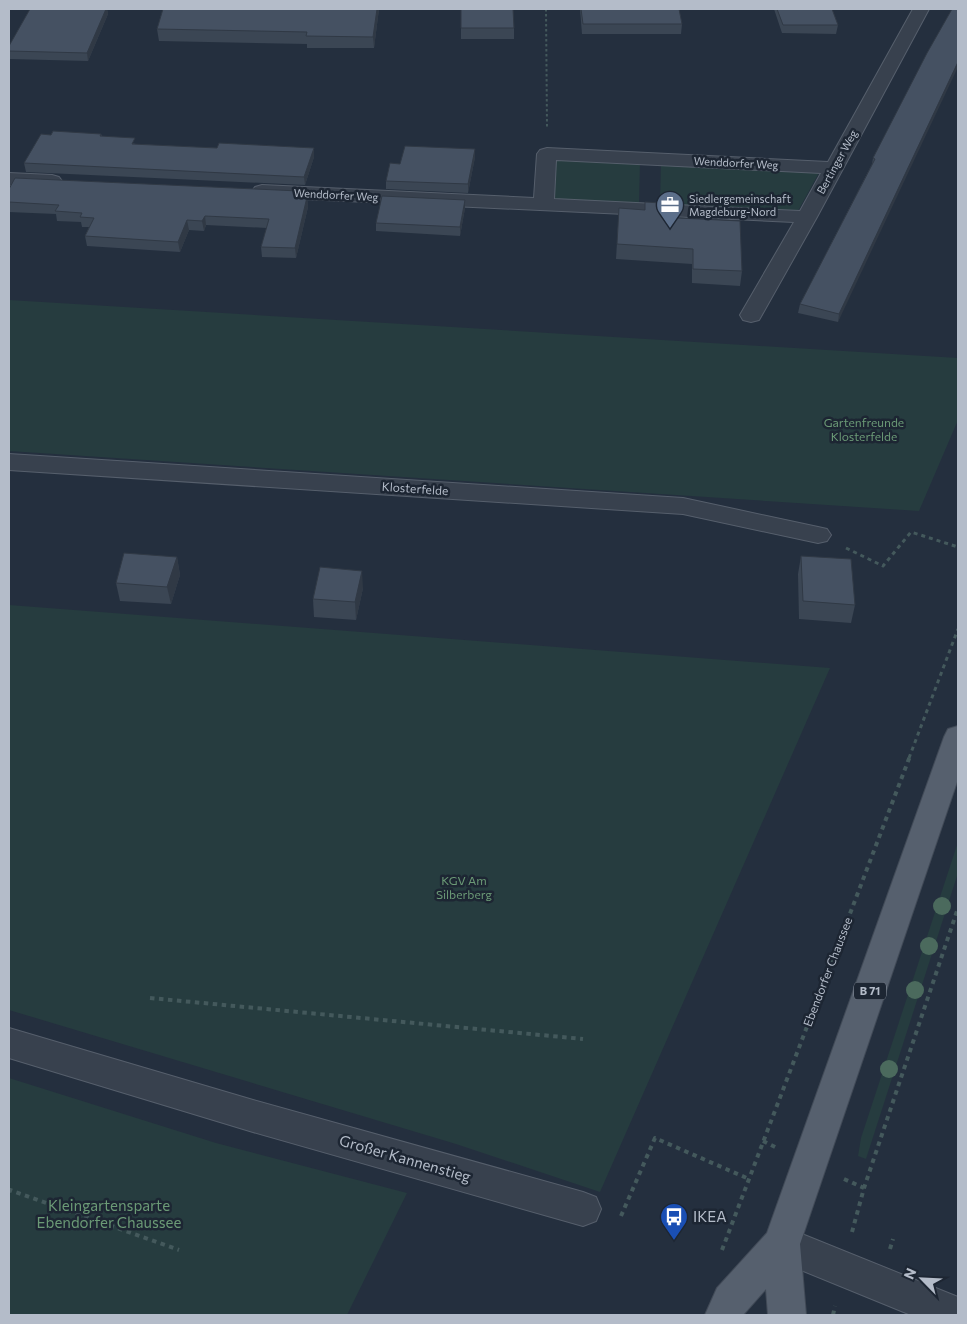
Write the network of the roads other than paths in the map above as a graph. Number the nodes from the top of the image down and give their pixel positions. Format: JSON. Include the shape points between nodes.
{"nodes":[{"id":1,"x":921,"y":9,"type":"edge"},
{"id":2,"x":834,"y":168,"type":"junction"},
{"id":3,"x":9,"y":179,"type":"edge"},
{"id":4,"x":68,"y":182,"type":"edge"},
{"id":5,"x":247,"y":191,"type":"edge"},
{"id":6,"x":544,"y":205,"type":"junction"},
{"id":7,"x":807,"y":218,"type":"junction"},
{"id":8,"x":751,"y":314,"type":"dead end"},
{"id":9,"x":9,"y":462,"type":"edge"},
{"id":10,"x":818,"y":535,"type":"road end"},
{"id":11,"x":958,"y":738,"type":"edge"},
{"id":12,"x":9,"y":1043,"type":"edge"},
{"id":13,"x":583,"y":1209,"type":"road end"},
{"id":14,"x":782,"y":1244,"type":"junction"},
{"id":15,"x":724,"y":1315,"type":"edge"},
{"id":16,"x":787,"y":1315,"type":"edge"},
{"id":17,"x":957,"y":1315,"type":"edge"}],
"edges":[{"from":1,"to":2,"type":"street","name":"Bertinger Weg"},
{"from":2,"to":6,"type":"street","name":"Wenddorfer Weg","via":[[547,154]]},
{"from":2,"to":7,"type":"street","name":"Bertinger Weg"},
{"from":3,"to":4,"type":"street"},
{"from":5,"to":6,"type":"street","name":"Wenddorfer Weg"},
{"from":6,"to":7,"type":"street","name":"Wenddorfer Weg"},
{"from":7,"to":8,"type":"street","name":"Bertinger Weg"},
{"from":9,"to":10,"type":"street","name":"Klosterfelde","via":[[683,506]]},
{"from":11,"to":14,"type":"main road","number":"B 71"},
{"from":12,"to":13,"type":"street","name":"Großer Kannenstieg"},
{"from":14,"to":15,"type":"main road","number":"B 71","via":[[730,1301]]},
{"from":14,"to":16,"type":"main road","number":"B 71"},
{"from":14,"to":17,"type":"street"}]}
